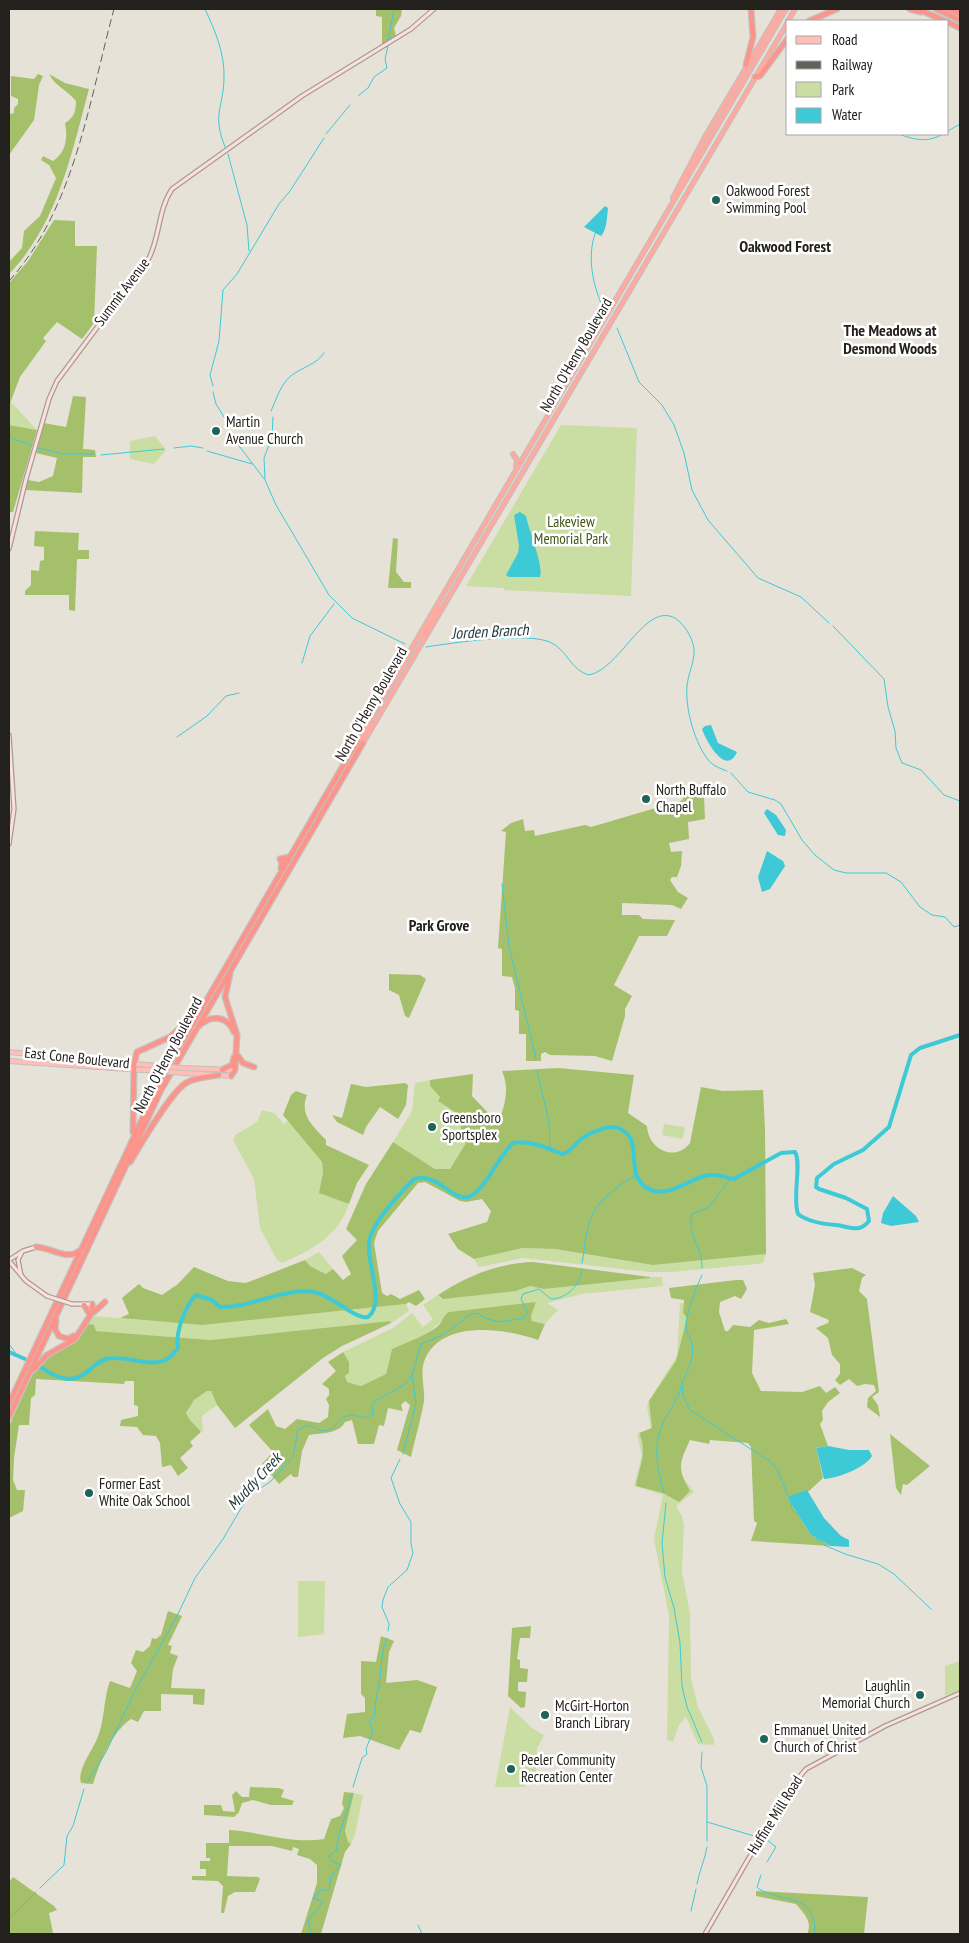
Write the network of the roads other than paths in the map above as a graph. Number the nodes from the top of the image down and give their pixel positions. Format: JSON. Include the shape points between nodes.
{"nodes":[{"id":1,"x":434,"y":9,"type":"edge"},
{"id":2,"x":751,"y":9,"type":"edge"},
{"id":3,"x":780,"y":9,"type":"edge"},
{"id":4,"x":786,"y":9,"type":"edge"},
{"id":5,"x":795,"y":9,"type":"edge"},
{"id":6,"x":837,"y":9,"type":"edge"},
{"id":7,"x":910,"y":9,"type":"edge"},
{"id":8,"x":918,"y":9,"type":"edge"},
{"id":9,"x":936,"y":9,"type":"edge"},
{"id":10,"x":948,"y":9,"type":"edge"},
{"id":11,"x":959,"y":11,"type":"edge"},
{"id":12,"x":932,"y":15,"type":"junction"},
{"id":13,"x":789,"y":20,"type":"edge"},
{"id":14,"x":811,"y":20,"type":"edge"},
{"id":15,"x":942,"y":20,"type":"edge"},
{"id":16,"x":960,"y":20,"type":"edge"},
{"id":17,"x":786,"y":24,"type":"edge"},
{"id":18,"x":786,"y":41,"type":"edge"},
{"id":19,"x":746,"y":66,"type":"junction"},
{"id":20,"x":755,"y":77,"type":"junction"},
{"id":21,"x":659,"y":227,"type":"junction"},
{"id":22,"x":636,"y":266,"type":"junction"},
{"id":23,"x":621,"y":302,"type":"junction"},
{"id":24,"x":606,"y":319,"type":"junction"},
{"id":25,"x":594,"y":350,"type":"junction"},
{"id":26,"x":540,"y":430,"type":"junction"},
{"id":27,"x":503,"y":492,"type":"junction"},
{"id":28,"x":9,"y":549,"type":"edge"},
{"id":29,"x":437,"y":605,"type":"junction"},
{"id":30,"x":423,"y":641,"type":"junction"},
{"id":31,"x":370,"y":704,"type":"dead end"},
{"id":32,"x":376,"y":708,"type":"junction"},
{"id":33,"x":9,"y":736,"type":"edge"},
{"id":34,"x":358,"y":740,"type":"joint"},
{"id":35,"x":363,"y":743,"type":"junction"},
{"id":36,"x":369,"y":747,"type":"dead end"},
{"id":37,"x":9,"y":844,"type":"edge"},
{"id":38,"x":234,"y":963,"type":"junction"},
{"id":39,"x":203,"y":1004,"type":"junction"},
{"id":40,"x":187,"y":1043,"type":"junction"},
{"id":41,"x":9,"y":1052,"type":"edge"},
{"id":42,"x":236,"y":1052,"type":"junction"},
{"id":43,"x":9,"y":1061,"type":"edge"},
{"id":44,"x":134,"y":1067,"type":"junction"},
{"id":45,"x":254,"y":1067,"type":"dead end"},
{"id":46,"x":184,"y":1070,"type":"junction"},
{"id":47,"x":222,"y":1070,"type":"junction"},
{"id":48,"x":235,"y":1070,"type":"junction"},
{"id":49,"x":220,"y":1076,"type":"junction"},
{"id":50,"x":231,"y":1076,"type":"joint"},
{"id":51,"x":127,"y":1148,"type":"junction"},
{"id":52,"x":116,"y":1187,"type":"junction"},
{"id":53,"x":36,"y":1247,"type":"joint"},
{"id":54,"x":80,"y":1250,"type":"junction"},
{"id":55,"x":23,"y":1251,"type":"junction"},
{"id":56,"x":57,"y":1251,"type":"junction"},
{"id":57,"x":9,"y":1260,"type":"edge"},
{"id":58,"x":70,"y":1271,"type":"junction"},
{"id":59,"x":21,"y":1276,"type":"junction"},
{"id":60,"x":105,"y":1302,"type":"dead end"},
{"id":61,"x":92,"y":1304,"type":"joint"},
{"id":62,"x":84,"y":1305,"type":"junction"},
{"id":63,"x":61,"y":1306,"type":"junction"},
{"id":64,"x":90,"y":1315,"type":"junction"},
{"id":65,"x":27,"y":1378,"type":"junction"},
{"id":66,"x":9,"y":1402,"type":"edge"},
{"id":67,"x":9,"y":1417,"type":"edge"},
{"id":68,"x":960,"y":1693,"type":"edge"},
{"id":69,"x":705,"y":1934,"type":"edge"}],
"edges":[{"from":1,"to":28,"type":"main road","name":"Summit Avenue","via":[[415,26],[302,96],[172,189],[164,204],[156,242],[148,258],[57,381],[49,399]]},
{"from":2,"to":19,"type":"highway","via":[[753,37]]},
{"from":3,"to":19,"type":"highway"},
{"from":4,"to":21,"type":"highway","name":"North O'Henry Boulevard"},
{"from":5,"to":13,"type":"highway","name":"North O'Henry Boulevard"},
{"from":6,"to":14,"type":"highway"},
{"from":7,"to":12,"type":"highway"},
{"from":8,"to":12,"type":"highway"},
{"from":9,"to":16,"type":"highway"},
{"from":10,"to":11,"type":"highway"},
{"from":12,"to":15,"type":"highway"},
{"from":17,"to":20,"type":"highway","name":"North O'Henry Boulevard"},
{"from":18,"to":20,"type":"highway","via":[[760,76]]},
{"from":19,"to":21,"type":"highway"},
{"from":20,"to":23,"type":"highway","name":"North O'Henry Boulevard"},
{"from":21,"to":22,"type":"highway","name":"North O'Henry Boulevard"},
{"from":22,"to":23,"type":"highway","via":[[637,271]]},
{"from":22,"to":24,"type":"highway","name":"North O'Henry Boulevard"},
{"from":23,"to":25,"type":"highway","name":"North O'Henry Boulevard"},
{"from":24,"to":25,"type":"highway"},
{"from":24,"to":26,"type":"highway","name":"North O'Henry Boulevard"},
{"from":25,"to":30,"type":"highway","name":"North O'Henry Boulevard"},
{"from":26,"to":27,"type":"highway","name":"North O'Henry Boulevard"},
{"from":26,"to":27,"type":"highway","via":[[523,455],[513,454],[518,462]]},
{"from":27,"to":29,"type":"highway","name":"North O'Henry Boulevard"},
{"from":29,"to":30,"type":"highway"},
{"from":29,"to":32,"type":"highway","name":"North O'Henry Boulevard"},
{"from":30,"to":35,"type":"highway","name":"North O'Henry Boulevard"},
{"from":31,"to":32,"type":"highway"},
{"from":32,"to":34,"type":"highway","name":"North O'Henry Boulevard"},
{"from":32,"to":35,"type":"highway"},
{"from":33,"to":37,"type":"main road","via":[[14,809]]},
{"from":34,"to":39,"type":"highway","name":"North O'Henry Boulevard","via":[[289,857],[280,859],[280,871]]},
{"from":35,"to":36,"type":"highway"},
{"from":35,"to":38,"type":"highway","name":"North O'Henry Boulevard"},
{"from":38,"to":40,"type":"highway","name":"North O'Henry Boulevard"},
{"from":38,"to":42,"type":"highway","via":[[225,996],[236,1027]]},
{"from":39,"to":44,"type":"highway","via":[[192,1019],[170,1036],[140,1048]]},
{"from":39,"to":51,"type":"highway","name":"North O'Henry Boulevard"},
{"from":40,"to":47,"type":"highway","via":[[204,1021],[215,1018],[227,1021],[235,1035],[234,1053],[232,1065]]},
{"from":40,"to":52,"type":"highway","name":"North O'Henry Boulevard","via":[[161,1090]]},
{"from":41,"to":44,"type":"main road","name":"East Cone Boulevard"},
{"from":42,"to":45,"type":"highway","via":[[242,1064]]},
{"from":42,"to":48,"type":"highway"},
{"from":43,"to":44,"type":"main road","name":"East Cone Boulevard"},
{"from":44,"to":46,"type":"main road","name":"East Cone Boulevard","bridge":true},
{"from":44,"to":51,"type":"highway","via":[[134,1123]]},
{"from":46,"to":47,"type":"main road","name":"East Cone Boulevard"},
{"from":46,"to":49,"type":"main road","name":"East Cone Boulevard"},
{"from":47,"to":48,"type":"main road","name":"East Cone Boulevard"},
{"from":48,"to":50,"type":"highway"},
{"from":49,"to":50,"type":"main road","name":"East Cone Boulevard"},
{"from":49,"to":52,"type":"highway","via":[[192,1080],[178,1090]]},
{"from":51,"to":54,"type":"highway","name":"North O'Henry Boulevard"},
{"from":52,"to":63,"type":"highway","name":"North O'Henry Boulevard"},
{"from":53,"to":55,"type":"main road"},
{"from":53,"to":56,"type":"highway"},
{"from":54,"to":56,"type":"highway","via":[[72,1256]]},
{"from":54,"to":58,"type":"highway","name":"North O'Henry Boulevard"},
{"from":55,"to":57,"type":"main road"},
{"from":55,"to":59,"type":"main road","via":[[18,1260]]},
{"from":56,"to":58,"type":"highway","via":[[70,1260]]},
{"from":57,"to":59,"type":"main road"},
{"from":58,"to":66,"type":"highway","name":"North O'Henry Boulevard"},
{"from":59,"to":62,"type":"main road","bridge":true,"via":[[47,1296]]},
{"from":60,"to":64,"type":"highway"},
{"from":61,"to":62,"type":"main road"},
{"from":61,"to":64,"type":"highway"},
{"from":62,"to":64,"type":"highway"},
{"from":63,"to":64,"type":"highway","via":[[55,1329],[64,1338],[75,1335]]},
{"from":63,"to":65,"type":"highway","name":"North O'Henry Boulevard"},
{"from":64,"to":65,"type":"highway","via":[[75,1339],[47,1355]]},
{"from":65,"to":67,"type":"highway","name":"North O'Henry Boulevard"},
{"from":68,"to":69,"type":"main road","name":"Huffine Mill Road","via":[[885,1726],[822,1759],[796,1778]]}]}
